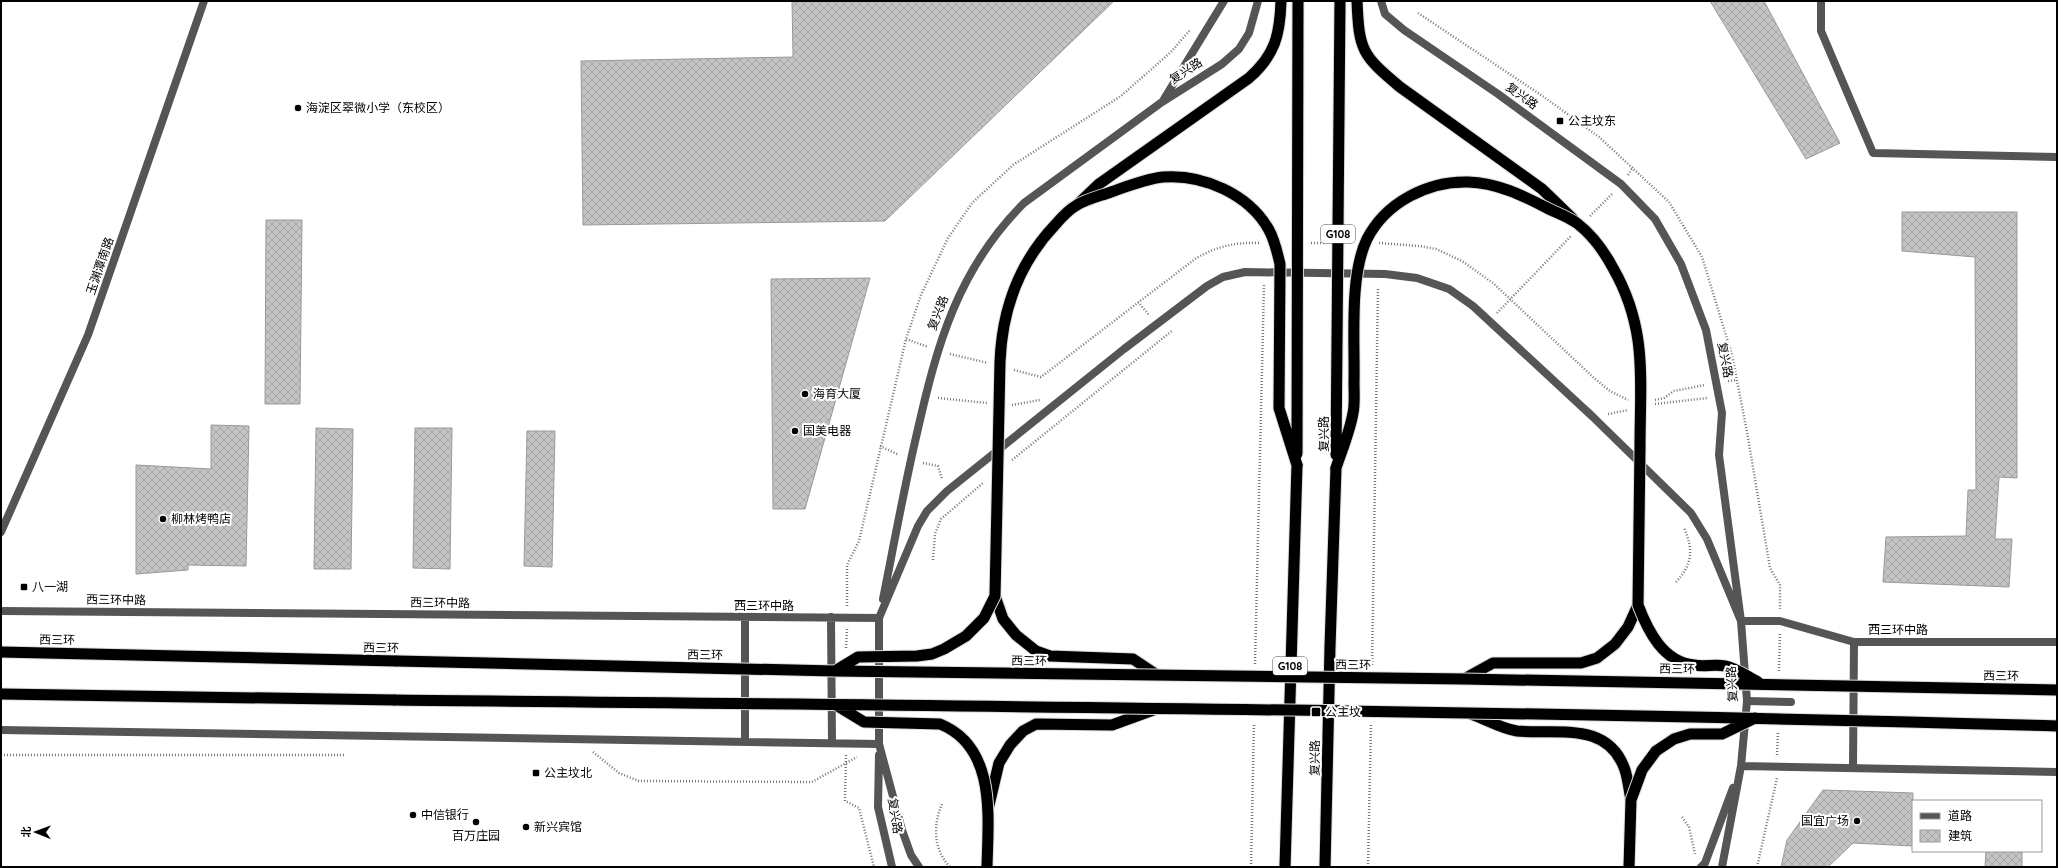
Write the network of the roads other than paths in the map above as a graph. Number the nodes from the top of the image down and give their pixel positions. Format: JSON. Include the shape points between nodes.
{"nodes":[{"id":1,"x":204,"y":1,"type":"edge"},
{"id":2,"x":1224,"y":1,"type":"edge"},
{"id":3,"x":1258,"y":1,"type":"edge"},
{"id":4,"x":1281,"y":1,"type":"edge"},
{"id":5,"x":1298,"y":1,"type":"edge"},
{"id":6,"x":1340,"y":1,"type":"edge"},
{"id":7,"x":1358,"y":1,"type":"edge"},
{"id":8,"x":1381,"y":1,"type":"edge"},
{"id":9,"x":1821,"y":1,"type":"edge"},
{"id":10,"x":1162,"y":102,"type":"junction"},
{"id":11,"x":2057,"y":157,"type":"edge"},
{"id":12,"x":1077,"y":205,"type":"junction"},
{"id":13,"x":1578,"y":224,"type":"junction"},
{"id":14,"x":1296,"y":465,"type":"junction"},
{"id":15,"x":1336,"y":468,"type":"junction"},
{"id":16,"x":1,"y":532,"type":"edge"},
{"id":17,"x":995,"y":596,"type":"junction"},
{"id":18,"x":1638,"y":605,"type":"junction"},
{"id":19,"x":1,"y":611,"type":"edge"},
{"id":20,"x":745,"y":618,"type":"junction"},
{"id":21,"x":831,"y":618,"type":"junction"},
{"id":22,"x":879,"y":618,"type":"junction"},
{"id":23,"x":1741,"y":621,"type":"junction"},
{"id":24,"x":1854,"y":642,"type":"junction"},
{"id":25,"x":2057,"y":642,"type":"edge"},
{"id":26,"x":1,"y":652,"type":"edge"},
{"id":27,"x":835,"y":672,"type":"junction"},
{"id":28,"x":1157,"y":675,"type":"junction"},
{"id":29,"x":1464,"y":679,"type":"junction"},
{"id":30,"x":1761,"y":684,"type":"junction"},
{"id":31,"x":2057,"y":690,"type":"edge"},
{"id":32,"x":1,"y":694,"type":"edge"},
{"id":33,"x":1747,"y":701,"type":"junction"},
{"id":34,"x":1791,"y":702,"type":"dead end"},
{"id":35,"x":836,"y":705,"type":"junction"},
{"id":36,"x":1161,"y":707,"type":"junction"},
{"id":37,"x":1467,"y":712,"type":"junction"},
{"id":38,"x":1757,"y":717,"type":"junction"},
{"id":39,"x":2057,"y":726,"type":"edge"},
{"id":40,"x":1,"y":730,"type":"edge"},
{"id":41,"x":745,"y":742,"type":"junction"},
{"id":42,"x":832,"y":743,"type":"junction"},
{"id":43,"x":879,"y":744,"type":"junction"},
{"id":44,"x":1741,"y":766,"type":"junction"},
{"id":45,"x":1853,"y":768,"type":"junction"},
{"id":46,"x":2057,"y":772,"type":"edge"},
{"id":47,"x":1631,"y":800,"type":"junction"},
{"id":48,"x":988,"y":806,"type":"junction"},
{"id":49,"x":892,"y":867,"type":"edge"},
{"id":50,"x":919,"y":867,"type":"edge"},
{"id":51,"x":987,"y":867,"type":"edge"},
{"id":52,"x":1285,"y":867,"type":"edge"},
{"id":53,"x":1325,"y":867,"type":"edge"},
{"id":54,"x":1629,"y":867,"type":"edge"},
{"id":55,"x":1702,"y":867,"type":"edge"},
{"id":56,"x":1722,"y":867,"type":"edge"}],
"edges":[{"from":1,"to":16,"type":"street","name":"玉渊潭南路","via":[[88,335]]},
{"from":2,"to":10,"type":"street","name":"复兴路"},
{"from":3,"to":10,"type":"street","name":"复兴路","via":[[1249,33],[1239,49],[1222,64]]},
{"from":4,"to":12,"type":"highway","bridge":true,"via":[[1276,43],[1260,68],[1099,184]]},
{"from":5,"to":14,"type":"highway","number":"G108","bridge":true},
{"from":6,"to":15,"type":"highway","name":"复兴路","number":"G108","bridge":true},
{"from":7,"to":13,"type":"highway","bridge":true,"via":[[1358,34],[1368,58],[1380,71],[1542,189]]},
{"from":8,"to":23,"type":"street","name":"复兴路","via":[[1385,14],[1400,26],[1621,184],[1655,219],[1682,264],[1706,330],[1722,413],[1719,455]]},
{"from":9,"to":11,"type":"street","via":[[1821,31],[1873,153]]},
{"from":10,"to":22,"type":"street","name":"复兴路","via":[[1024,202],[1005,222],[972,271],[958,297],[937,350],[911,460]]},
{"from":12,"to":14,"type":"highway","bridge":true,"via":[[1140,182],[1162,177],[1181,177],[1223,189],[1248,205],[1260,218],[1276,246],[1280,264],[1279,408]]},
{"from":12,"to":17,"type":"highway","bridge":true,"via":[[1049,231],[1034,250],[1014,287],[1005,318],[1000,362]]},
{"from":13,"to":15,"type":"highway","bridge":true,"via":[[1520,194],[1472,182],[1451,182],[1426,189],[1399,202],[1381,219],[1367,239],[1360,261],[1356,296],[1354,413]]},
{"from":13,"to":18,"type":"highway","bridge":true,"via":[[1607,257],[1617,274],[1629,300],[1637,331],[1640,355]]},
{"from":14,"to":52,"type":"highway","number":"G108"},
{"from":15,"to":53,"type":"highway","name":"复兴路","number":"G108"},
{"from":17,"to":27,"type":"highway","bridge":true,"via":[[984,618],[966,636],[944,649],[917,656],[858,657]]},
{"from":17,"to":28,"type":"highway","via":[[1003,619],[1016,635],[1036,651],[1050,656],[1133,659]]},
{"from":18,"to":29,"type":"highway","bridge":true,"via":[[1628,627],[1614,644],[1597,658],[1582,663],[1493,663]]},
{"from":18,"to":30,"type":"highway","bridge":true,"via":[[1654,639],[1666,653],[1678,661],[1693,665],[1726,666]]},
{"from":19,"to":20,"type":"street","name":"西三环中路"},
{"from":20,"to":21,"type":"street","name":"西三环中路"},
{"from":20,"to":41,"type":"street"},
{"from":21,"to":22,"type":"street","name":"西三环中路"},
{"from":21,"to":42,"type":"street"},
{"from":22,"to":23,"type":"street","via":[[918,526],[927,511],[947,491],[1207,286],[1223,277],[1245,272],[1385,274],[1417,278],[1449,289],[1473,306],[1593,417],[1691,513],[1708,538]]},
{"from":22,"to":43,"type":"street"},
{"from":23,"to":24,"type":"street","name":"西三环中路","via":[[1780,621]]},
{"from":23,"to":33,"type":"street","name":"复兴路"},
{"from":24,"to":25,"type":"street","name":"西三环中路"},
{"from":24,"to":45,"type":"street"},
{"from":26,"to":27,"type":"highway","name":"西三环","bridge":true},
{"from":27,"to":28,"type":"highway","name":"西三环","bridge":true},
{"from":28,"to":29,"type":"highway","name":"西三环","bridge":true},
{"from":29,"to":30,"type":"highway","name":"西三环","bridge":true},
{"from":30,"to":31,"type":"highway","name":"西三环","bridge":true},
{"from":32,"to":35,"type":"highway","bridge":true},
{"from":33,"to":34,"type":"street"},
{"from":33,"to":44,"type":"street","name":"复兴路"},
{"from":35,"to":36,"type":"highway","bridge":true},
{"from":35,"to":48,"type":"highway","bridge":true,"via":[[864,722],[931,723],[947,727],[969,746],[978,759]]},
{"from":36,"to":37,"type":"highway","bridge":true},
{"from":36,"to":48,"type":"highway","bridge":true,"via":[[1112,725],[1036,724],[1023,731],[999,763]]},
{"from":37,"to":38,"type":"highway","bridge":true},
{"from":37,"to":47,"type":"highway","bridge":true,"via":[[1515,730],[1587,733],[1599,739],[1610,748],[1625,770]]},
{"from":38,"to":39,"type":"highway","bridge":true},
{"from":38,"to":47,"type":"highway","bridge":true,"via":[[1722,734],[1690,734],[1674,739],[1656,751],[1642,770]]},
{"from":40,"to":41,"type":"street"},
{"from":41,"to":42,"type":"street"},
{"from":42,"to":43,"type":"street"},
{"from":43,"to":49,"type":"street","name":"复兴路","via":[[878,807]]},
{"from":43,"to":50,"type":"street","via":[[902,830],[911,855]]},
{"from":44,"to":45,"type":"street"},
{"from":44,"to":55,"type":"street"},
{"from":44,"to":56,"type":"street","name":"复兴路"},
{"from":45,"to":46,"type":"street"},
{"from":47,"to":54,"type":"highway","bridge":true},
{"from":48,"to":51,"type":"highway","bridge":true}]}
